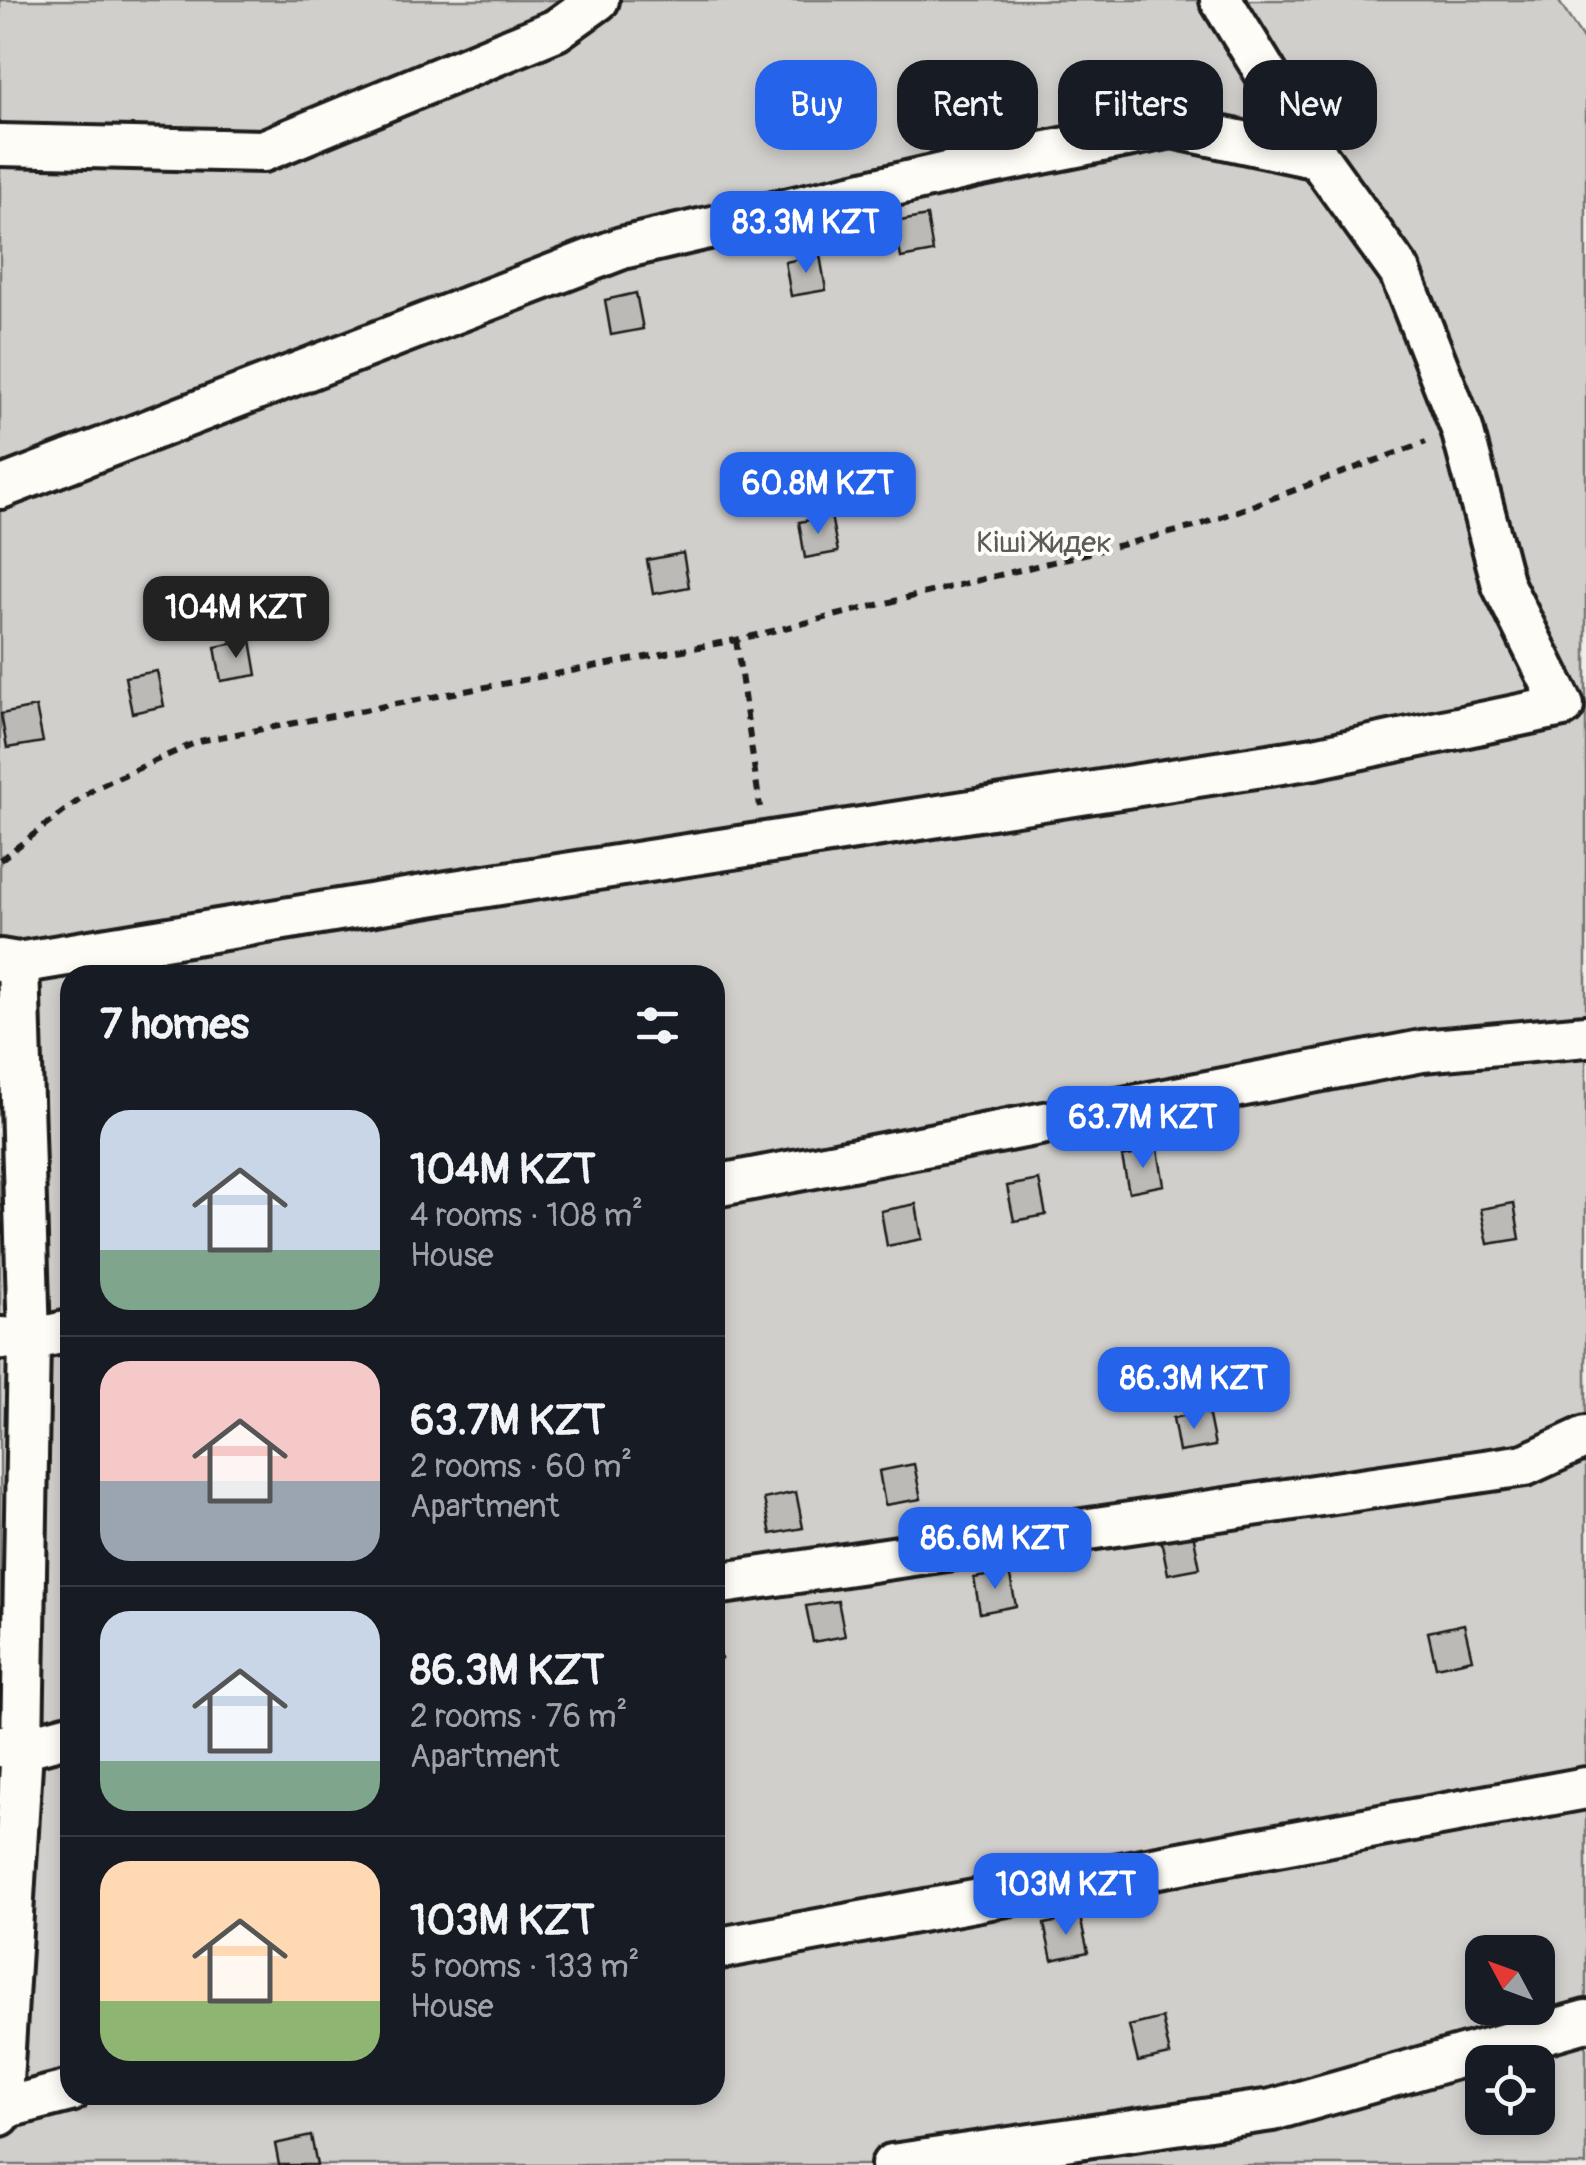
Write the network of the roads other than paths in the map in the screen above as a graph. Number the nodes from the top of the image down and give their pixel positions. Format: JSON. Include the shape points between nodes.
{"nodes":[{"id":1,"x":598,"y":0,"type":"edge"},
{"id":2,"x":1221,"y":0,"type":"edge"},
{"id":3,"x":0,"y":145,"type":"edge"},
{"id":4,"x":1318,"y":158,"type":"junction"},
{"id":5,"x":0,"y":488,"type":"edge"},
{"id":6,"x":1575,"y":714,"type":"edge"},
{"id":7,"x":9,"y":962,"type":"edge"},
{"id":8,"x":1586,"y":1036,"type":"edge"},
{"id":9,"x":725,"y":1184,"type":"edge"},
{"id":10,"x":60,"y":1332,"type":"edge"},
{"id":11,"x":15,"y":1339,"type":"edge"},
{"id":12,"x":1586,"y":1438,"type":"edge"},
{"id":13,"x":725,"y":1583,"type":"edge"},
{"id":14,"x":60,"y":1738,"type":"edge"},
{"id":15,"x":11,"y":1747,"type":"edge"},
{"id":16,"x":1586,"y":1788,"type":"edge"},
{"id":17,"x":725,"y":1947,"type":"edge"},
{"id":18,"x":1586,"y":2021,"type":"edge"},
{"id":19,"x":60,"y":2094,"type":"edge"},
{"id":20,"x":0,"y":2111,"type":"edge"},
{"id":21,"x":892,"y":2165,"type":"edge"}],
"edges":[{"from":1,"to":3,"type":"street","via":[[556,30],[263,151]]},
{"from":2,"to":4,"type":"street"},
{"from":4,"to":5,"type":"street","via":[[1172,127],[622,248]]},
{"from":4,"to":6,"type":"street","via":[[1400,272],[1462,428],[1502,584]]},
{"from":6,"to":7,"type":"street"},
{"from":7,"to":11,"type":"street"},
{"from":8,"to":9,"type":"street","via":[[1422,1051]]},
{"from":10,"to":11,"type":"street"},
{"from":11,"to":15,"type":"street"},
{"from":12,"to":13,"type":"street","via":[[1525,1466]]},
{"from":14,"to":15,"type":"street"},
{"from":15,"to":20,"type":"street"},
{"from":16,"to":17,"type":"street"},
{"from":18,"to":21,"type":"street","via":[[1272,2110]]},
{"from":19,"to":20,"type":"street"}]}
